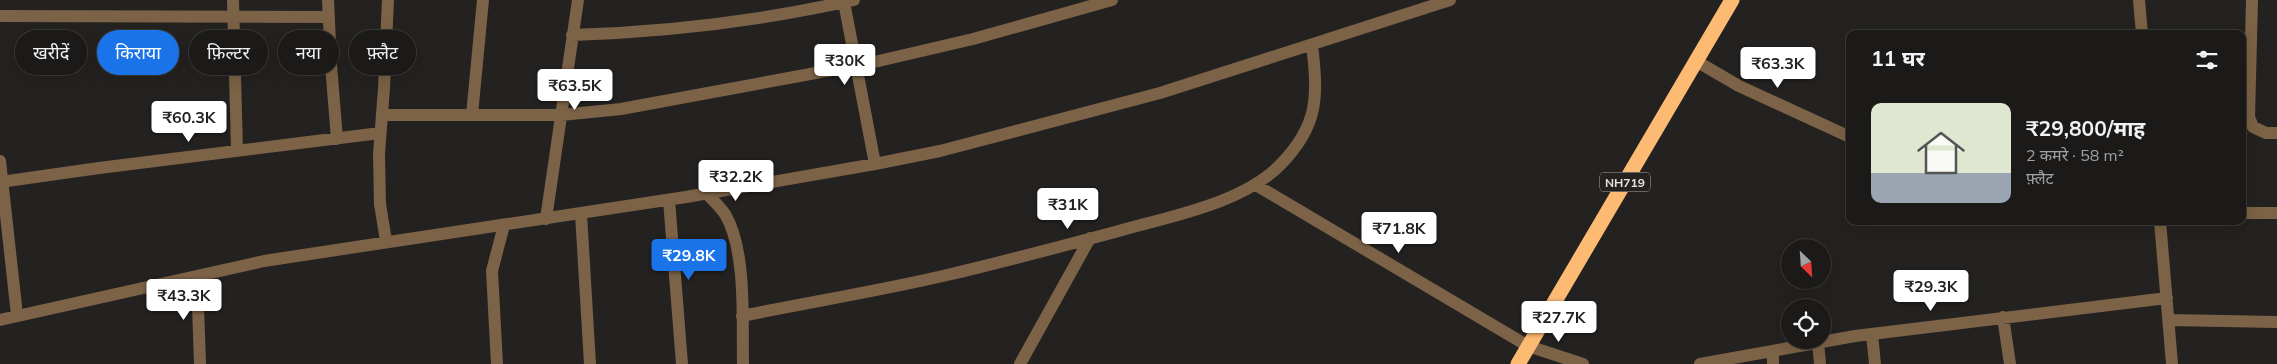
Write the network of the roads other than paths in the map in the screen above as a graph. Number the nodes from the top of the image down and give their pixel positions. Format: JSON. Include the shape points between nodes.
{"nodes":[{"id":1,"x":234,"y":0,"type":"edge"},
{"id":2,"x":328,"y":0,"type":"edge"},
{"id":3,"x":388,"y":0,"type":"edge"},
{"id":4,"x":483,"y":0,"type":"edge"},
{"id":5,"x":578,"y":0,"type":"edge"},
{"id":6,"x":1112,"y":0,"type":"edge"},
{"id":7,"x":1450,"y":0,"type":"edge"},
{"id":8,"x":1732,"y":0,"type":"edge"},
{"id":9,"x":2139,"y":0,"type":"edge"},
{"id":10,"x":2252,"y":0,"type":"edge"},
{"id":11,"x":849,"y":1,"type":"edge"},
{"id":12,"x":1424,"y":4,"type":"edge"},
{"id":13,"x":0,"y":16,"type":"edge"},
{"id":14,"x":232,"y":16,"type":"junction"},
{"id":15,"x":329,"y":17,"type":"junction"},
{"id":16,"x":2142,"y":30,"type":"edge"},
{"id":17,"x":572,"y":35,"type":"junction"},
{"id":18,"x":1312,"y":46,"type":"junction"},
{"id":19,"x":1696,"y":61,"type":"junction"},
{"id":20,"x":855,"y":66,"type":"junction"},
{"id":21,"x":382,"y":115,"type":"junction"},
{"id":22,"x":472,"y":115,"type":"junction"},
{"id":23,"x":561,"y":115,"type":"junction"},
{"id":24,"x":380,"y":133,"type":"junction"},
{"id":25,"x":2277,"y":133,"type":"edge"},
{"id":26,"x":1846,"y":135,"type":"edge"},
{"id":27,"x":337,"y":139,"type":"junction"},
{"id":28,"x":237,"y":150,"type":"junction"},
{"id":29,"x":0,"y":160,"type":"edge"},
{"id":30,"x":875,"y":164,"type":"junction"},
{"id":31,"x":1,"y":182,"type":"edge"},
{"id":32,"x":1256,"y":185,"type":"junction"},
{"id":33,"x":707,"y":194,"type":"junction"},
{"id":34,"x":669,"y":200,"type":"junction"},
{"id":35,"x":2246,"y":213,"type":"edge"},
{"id":36,"x":2277,"y":213,"type":"edge"},
{"id":37,"x":581,"y":214,"type":"junction"},
{"id":38,"x":546,"y":219,"type":"junction"},
{"id":39,"x":504,"y":225,"type":"junction"},
{"id":40,"x":2160,"y":225,"type":"edge"},
{"id":41,"x":1090,"y":238,"type":"junction"},
{"id":42,"x":386,"y":241,"type":"junction"},
{"id":43,"x":197,"y":276,"type":"junction"},
{"id":44,"x":2167,"y":298,"type":"junction"},
{"id":45,"x":17,"y":315,"type":"junction"},
{"id":46,"x":742,"y":316,"type":"junction"},
{"id":47,"x":2002,"y":317,"type":"junction"},
{"id":48,"x":0,"y":320,"type":"edge"},
{"id":49,"x":2169,"y":320,"type":"junction"},
{"id":50,"x":2277,"y":322,"type":"edge"},
{"id":51,"x":1872,"y":334,"type":"junction"},
{"id":52,"x":1831,"y":340,"type":"edge"},
{"id":53,"x":1528,"y":346,"type":"junction"},
{"id":54,"x":1783,"y":349,"type":"edge"},
{"id":55,"x":1819,"y":349,"type":"edge"},
{"id":56,"x":1773,"y":351,"type":"junction"},
{"id":57,"x":1708,"y":363,"type":"edge"},
{"id":58,"x":200,"y":364,"type":"edge"},
{"id":59,"x":496,"y":364,"type":"edge"},
{"id":60,"x":590,"y":364,"type":"edge"},
{"id":61,"x":682,"y":364,"type":"edge"},
{"id":62,"x":743,"y":364,"type":"edge"},
{"id":63,"x":1020,"y":364,"type":"edge"},
{"id":64,"x":1518,"y":364,"type":"edge"},
{"id":65,"x":1583,"y":364,"type":"edge"},
{"id":66,"x":1773,"y":364,"type":"edge"},
{"id":67,"x":1820,"y":364,"type":"edge"},
{"id":68,"x":1875,"y":364,"type":"edge"},
{"id":69,"x":2010,"y":364,"type":"edge"},
{"id":70,"x":2172,"y":364,"type":"edge"}],
"edges":[{"from":1,"to":14,"type":"street"},
{"from":2,"to":15,"type":"street"},
{"from":3,"to":21,"type":"street"},
{"from":4,"to":22,"type":"street"},
{"from":5,"to":17,"type":"street"},
{"from":6,"to":20,"type":"street","via":[[973,39]]},
{"from":7,"to":12,"type":"street"},
{"from":8,"to":19,"type":"highway","number":"NH719"},
{"from":9,"to":16,"type":"street"},
{"from":10,"to":25,"type":"street","via":[[2249,117],[2253,127],[2266,133]]},
{"from":11,"to":17,"type":"street","via":[[807,11],[702,26]]},
{"from":11,"to":20,"type":"street"},
{"from":12,"to":18,"type":"street"},
{"from":13,"to":14,"type":"street"},
{"from":14,"to":15,"type":"street"},
{"from":14,"to":28,"type":"street"},
{"from":15,"to":27,"type":"street"},
{"from":17,"to":23,"type":"street"},
{"from":18,"to":30,"type":"street","via":[[1103,109],[948,149]]},
{"from":18,"to":32,"type":"street","via":[[1317,86],[1304,136],[1280,165]]},
{"from":19,"to":26,"type":"street","via":[[1739,86]]},
{"from":19,"to":53,"type":"highway","number":"NH719"},
{"from":20,"to":23,"type":"street","via":[[672,100]]},
{"from":20,"to":30,"type":"street"},
{"from":21,"to":22,"type":"street"},
{"from":21,"to":24,"type":"street"},
{"from":22,"to":23,"type":"street"},
{"from":23,"to":38,"type":"street"},
{"from":24,"to":27,"type":"street"},
{"from":24,"to":42,"type":"street","via":[[379,177]]},
{"from":27,"to":28,"type":"street"},
{"from":28,"to":31,"type":"street"},
{"from":29,"to":31,"type":"street"},
{"from":30,"to":33,"type":"street"},
{"from":31,"to":45,"type":"street"},
{"from":32,"to":41,"type":"street","via":[[1204,207]]},
{"from":32,"to":53,"type":"street"},
{"from":33,"to":34,"type":"street"},
{"from":33,"to":46,"type":"street","via":[[724,213],[731,229],[740,270]]},
{"from":34,"to":37,"type":"street"},
{"from":34,"to":61,"type":"street"},
{"from":35,"to":36,"type":"street"},
{"from":37,"to":38,"type":"street"},
{"from":37,"to":60,"type":"street"},
{"from":38,"to":39,"type":"street"},
{"from":39,"to":42,"type":"street"},
{"from":39,"to":59,"type":"street","via":[[492,271]]},
{"from":40,"to":44,"type":"street"},
{"from":41,"to":46,"type":"street","via":[[931,279]]},
{"from":41,"to":63,"type":"street"},
{"from":42,"to":43,"type":"street","via":[[264,261]]},
{"from":43,"to":45,"type":"street"},
{"from":43,"to":58,"type":"street"},
{"from":44,"to":47,"type":"street"},
{"from":44,"to":49,"type":"street"},
{"from":45,"to":48,"type":"street"},
{"from":46,"to":62,"type":"street"},
{"from":47,"to":51,"type":"street"},
{"from":47,"to":69,"type":"street"},
{"from":49,"to":50,"type":"street"},
{"from":49,"to":70,"type":"street"},
{"from":51,"to":52,"type":"street"},
{"from":51,"to":68,"type":"street"},
{"from":53,"to":64,"type":"highway","number":"NH719"},
{"from":53,"to":65,"type":"street"},
{"from":54,"to":56,"type":"street"},
{"from":55,"to":67,"type":"street"},
{"from":56,"to":57,"type":"street"},
{"from":56,"to":66,"type":"street"}]}
